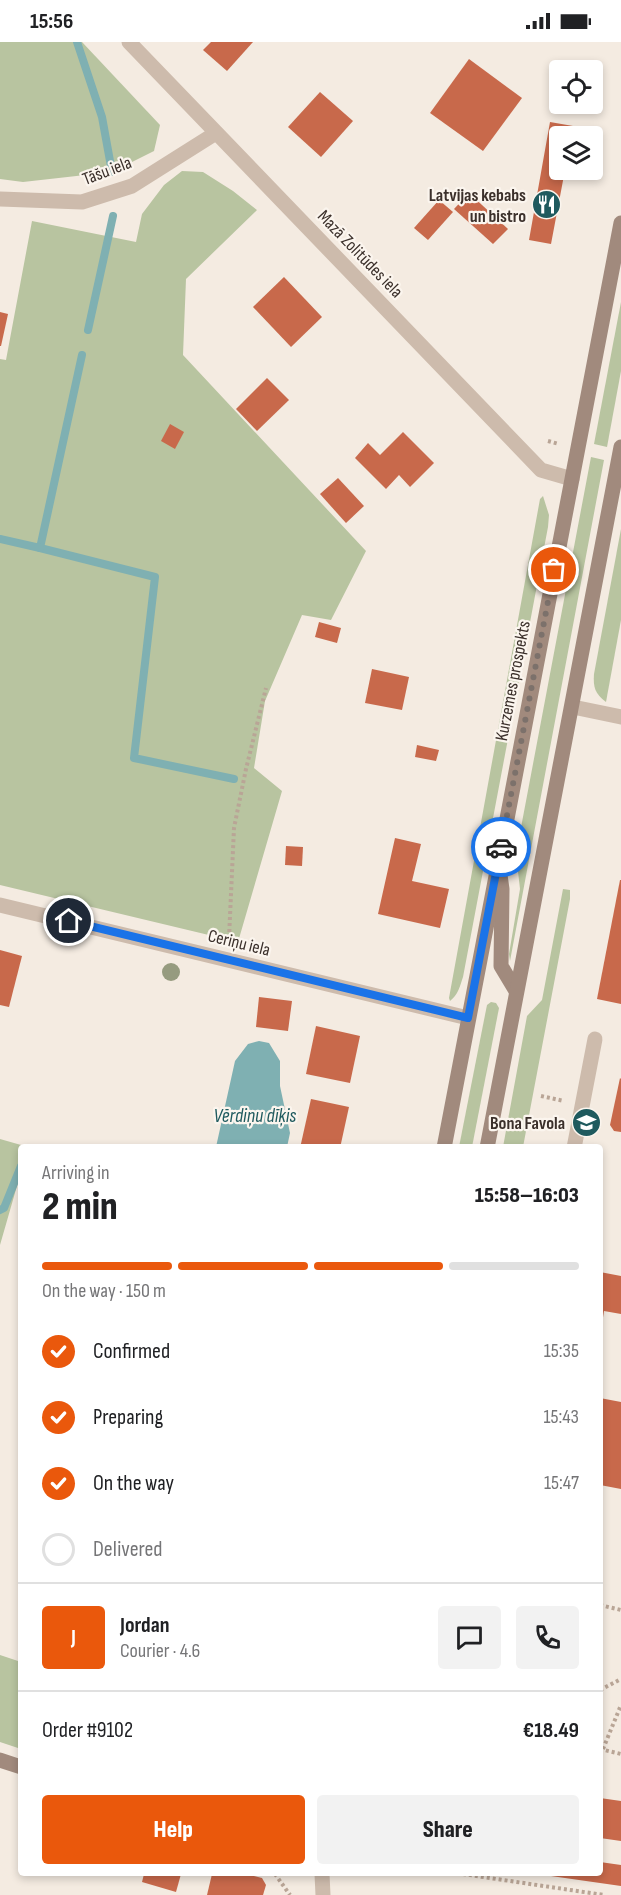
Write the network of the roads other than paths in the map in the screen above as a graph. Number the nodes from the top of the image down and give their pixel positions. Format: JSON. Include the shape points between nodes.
{"nodes":[{"id":1,"x":129,"y":42,"type":"edge"},
{"id":2,"x":216,"y":133,"type":"junction"},
{"id":3,"x":0,"y":199,"type":"edge"},
{"id":4,"x":621,"y":222,"type":"edge"},
{"id":5,"x":621,"y":447,"type":"edge"},
{"id":6,"x":572,"y":479,"type":"junction"},
{"id":7,"x":573,"y":707,"type":"junction"},
{"id":8,"x":621,"y":717,"type":"edge"},
{"id":9,"x":497,"y":867,"type":"junction"},
{"id":10,"x":0,"y":905,"type":"edge"},
{"id":11,"x":516,"y":992,"type":"junction"},
{"id":12,"x":468,"y":1018,"type":"junction"},
{"id":13,"x":595,"y":1039,"type":"dead end"},
{"id":14,"x":445,"y":1144,"type":"edge"},
{"id":15,"x":488,"y":1144,"type":"edge"},
{"id":16,"x":575,"y":1144,"type":"edge"},
{"id":17,"x":0,"y":1760,"type":"edge"},
{"id":18,"x":18,"y":1766,"type":"edge"},
{"id":19,"x":322,"y":1876,"type":"edge"},
{"id":20,"x":323,"y":1895,"type":"edge"}],
"edges":[{"from":1,"to":2,"type":"street","name":"Mazā Zolitūdes iela"},
{"from":2,"to":3,"type":"street","name":"Tāšu iela","via":[[132,186],[82,202]]},
{"from":2,"to":6,"type":"street","name":"Mazā Zolitūdes iela","via":[[541,470]]},
{"from":4,"to":6,"type":"main road","name":"Kurzemes prospekts"},
{"from":5,"to":7,"type":"main road"},
{"from":6,"to":9,"type":"main road","name":"Kurzemes prospekts"},
{"from":7,"to":8,"type":"street"},
{"from":7,"to":11,"type":"main road"},
{"from":9,"to":11,"type":"main road","via":[[502,889],[501,966]]},
{"from":9,"to":12,"type":"main road","name":"Kurzemes prospekts"},
{"from":10,"to":12,"type":"street","name":"Ceriņu iela"},
{"from":11,"to":15,"type":"main road"},
{"from":12,"to":14,"type":"main road","name":"Kurzemes prospekts"},
{"from":13,"to":16,"type":"street"},
{"from":17,"to":18,"type":"main road"},
{"from":19,"to":20,"type":"street"}]}
